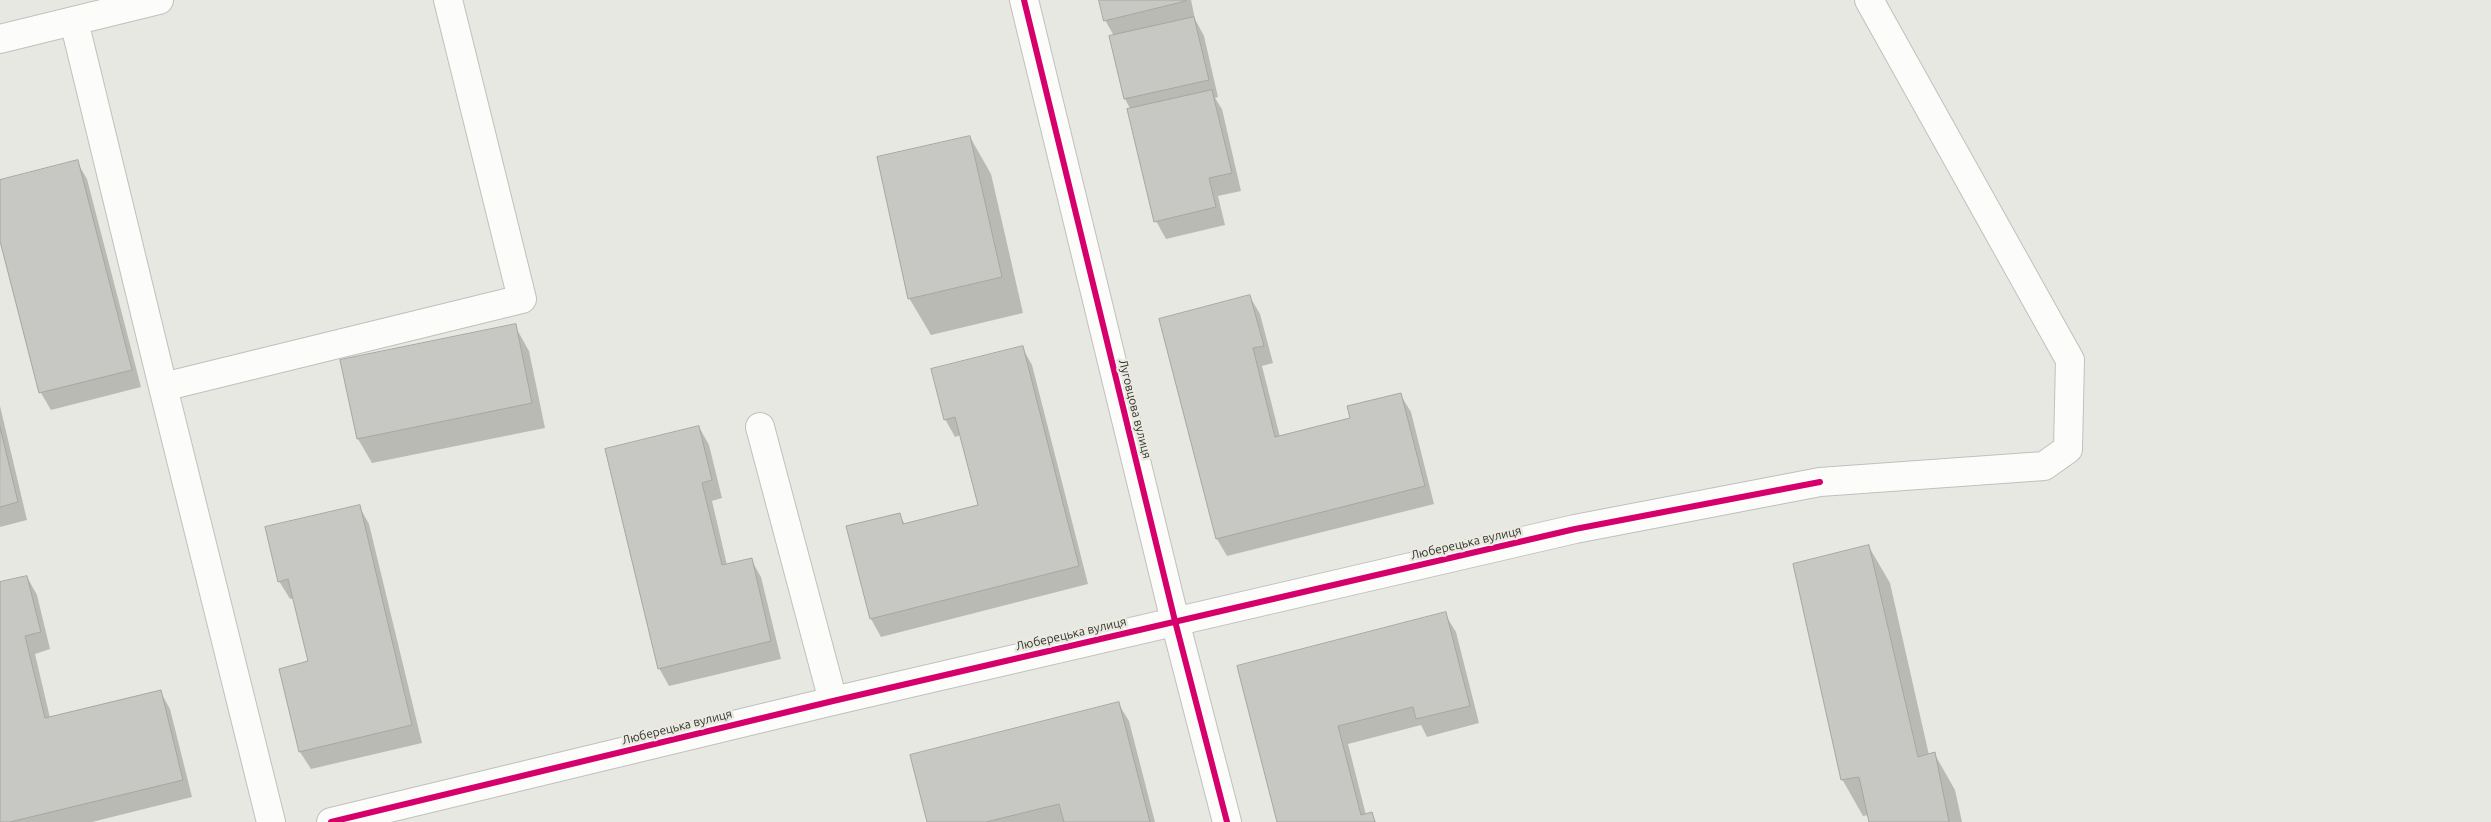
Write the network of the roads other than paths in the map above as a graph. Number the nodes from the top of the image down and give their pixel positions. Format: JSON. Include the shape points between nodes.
{"nodes":[{"id":1,"x":159,"y":0,"type":"edge"},
{"id":2,"x":448,"y":0,"type":"edge"},
{"id":3,"x":1024,"y":0,"type":"edge"},
{"id":4,"x":1869,"y":0,"type":"edge"},
{"id":5,"x":74,"y":21,"type":"junction"},
{"id":6,"x":0,"y":39,"type":"edge"},
{"id":7,"x":163,"y":387,"type":"junction"},
{"id":8,"x":760,"y":426,"type":"dead end"},
{"id":9,"x":1175,"y":621,"type":"junction"},
{"id":10,"x":833,"y":701,"type":"junction"},
{"id":11,"x":271,"y":822,"type":"edge"},
{"id":12,"x":331,"y":822,"type":"edge"},
{"id":13,"x":1227,"y":822,"type":"edge"}],
"edges":[{"from":1,"to":5,"type":"street"},
{"from":2,"to":7,"type":"street","via":[[522,299]]},
{"from":3,"to":9,"type":"street","name":"Луговцова вулиця"},
{"from":4,"to":9,"type":"street","name":"Люберецька вулиця","via":[[2070,360],[2068,449],[2044,466],[1820,482],[1575,529]]},
{"from":5,"to":6,"type":"street"},
{"from":5,"to":7,"type":"street"},
{"from":7,"to":11,"type":"street"},
{"from":8,"to":10,"type":"street"},
{"from":9,"to":10,"type":"street","name":"Люберецька вулиця"},
{"from":9,"to":13,"type":"street","name":"Луговцова вулиця"},
{"from":10,"to":12,"type":"street","name":"Люберецька вулиця"}]}
